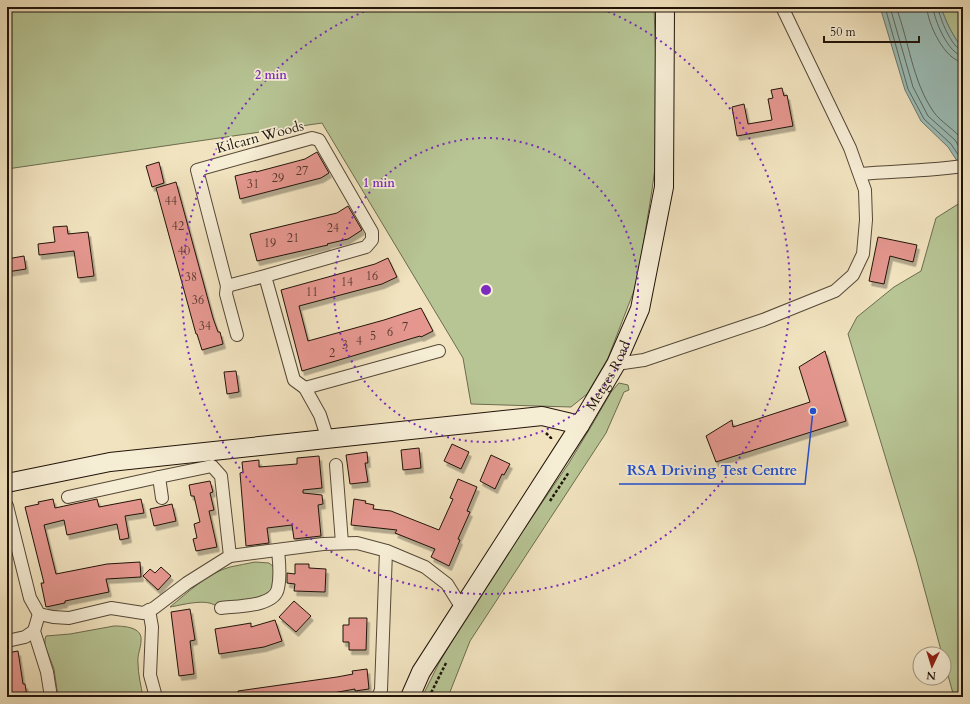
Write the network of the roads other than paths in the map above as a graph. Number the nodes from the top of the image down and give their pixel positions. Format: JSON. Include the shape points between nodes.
{"nodes":[{"id":1,"x":665,"y":7,"type":"edge"},
{"id":2,"x":782,"y":7,"type":"edge"},
{"id":3,"x":963,"y":166,"type":"edge"},
{"id":4,"x":860,"y":174,"type":"junction"},
{"id":5,"x":265,"y":276,"type":"junction"},
{"id":6,"x":227,"y":286,"type":"junction"},
{"id":7,"x":237,"y":335,"type":"dead end"},
{"id":8,"x":439,"y":351,"type":"dead end"},
{"id":9,"x":616,"y":364,"type":"junction"},
{"id":10,"x":305,"y":388,"type":"junction"},
{"id":11,"x":580,"y":424,"type":"junction"},
{"id":12,"x":328,"y":440,"type":"junction"},
{"id":13,"x":336,"y":465,"type":"dead end"},
{"id":14,"x":159,"y":476,"type":"junction"},
{"id":15,"x":7,"y":483,"type":"edge"},
{"id":16,"x":68,"y":498,"type":"dead end"},
{"id":17,"x":162,"y":498,"type":"dead end"},
{"id":18,"x":7,"y":506,"type":"edge"},
{"id":19,"x":342,"y":543,"type":"junction"},
{"id":20,"x":278,"y":550,"type":"junction"},
{"id":21,"x":386,"y":551,"type":"junction"},
{"id":22,"x":230,"y":556,"type":"junction"},
{"id":23,"x":220,"y":608,"type":"dead end"},
{"id":24,"x":462,"y":608,"type":"junction"},
{"id":25,"x":148,"y":610,"type":"junction"},
{"id":26,"x":39,"y":614,"type":"junction"},
{"id":27,"x":34,"y":631,"type":"junction"},
{"id":28,"x":7,"y":641,"type":"edge"},
{"id":29,"x":51,"y":697,"type":"edge"},
{"id":30,"x":156,"y":697,"type":"edge"},
{"id":31,"x":378,"y":697,"type":"edge"},
{"id":32,"x":410,"y":697,"type":"edge"}],
"edges":[{"from":1,"to":9,"type":"street","name":"Metges Road","via":[[664,187],[640,309]]},
{"from":2,"to":4,"type":"street"},
{"from":3,"to":4,"type":"street"},
{"from":4,"to":9,"type":"street","via":[[865,190],[863,254],[853,274],[835,291],[763,320],[651,358]]},
{"from":5,"to":6,"type":"street","name":"Kilcarn Woods"},
{"from":5,"to":6,"type":"street","name":"Kilcarn Woods","via":[[366,247],[372,240],[372,232],[319,140],[312,138],[197,170]]},
{"from":5,"to":10,"type":"street","via":[[294,380]]},
{"from":6,"to":7,"type":"street","name":"Kilcarn Woods","via":[[226,294]]},
{"from":8,"to":10,"type":"street"},
{"from":9,"to":11,"type":"street","name":"Metges Road"},
{"from":10,"to":12,"type":"street","via":[[320,415]]},
{"from":11,"to":12,"type":"street","via":[[542,416]]},
{"from":11,"to":24,"type":"street","name":"Metges Road"},
{"from":12,"to":15,"type":"street","via":[[110,462]]},
{"from":13,"to":19,"type":"street"},
{"from":14,"to":16,"type":"street"},
{"from":14,"to":17,"type":"street"},
{"from":14,"to":22,"type":"street","via":[[212,466],[221,476]]},
{"from":18,"to":26,"type":"street","via":[[30,598]]},
{"from":19,"to":20,"type":"street"},
{"from":19,"to":21,"type":"street","via":[[357,543]]},
{"from":20,"to":22,"type":"street"},
{"from":20,"to":23,"type":"street","via":[[278,589],[271,599],[261,603]]},
{"from":21,"to":24,"type":"street","via":[[425,567],[447,584]]},
{"from":21,"to":31,"type":"street","via":[[381,690]]},
{"from":22,"to":25,"type":"street"},
{"from":24,"to":32,"type":"street","name":"Metges Road","via":[[421,672]]},
{"from":25,"to":26,"type":"street","via":[[143,613],[111,608],[69,618]]},
{"from":25,"to":30,"type":"street","via":[[152,627],[150,675]]},
{"from":26,"to":27,"type":"street"},
{"from":27,"to":28,"type":"street","via":[[25,637]]},
{"from":27,"to":29,"type":"street","via":[[47,672]]}]}
